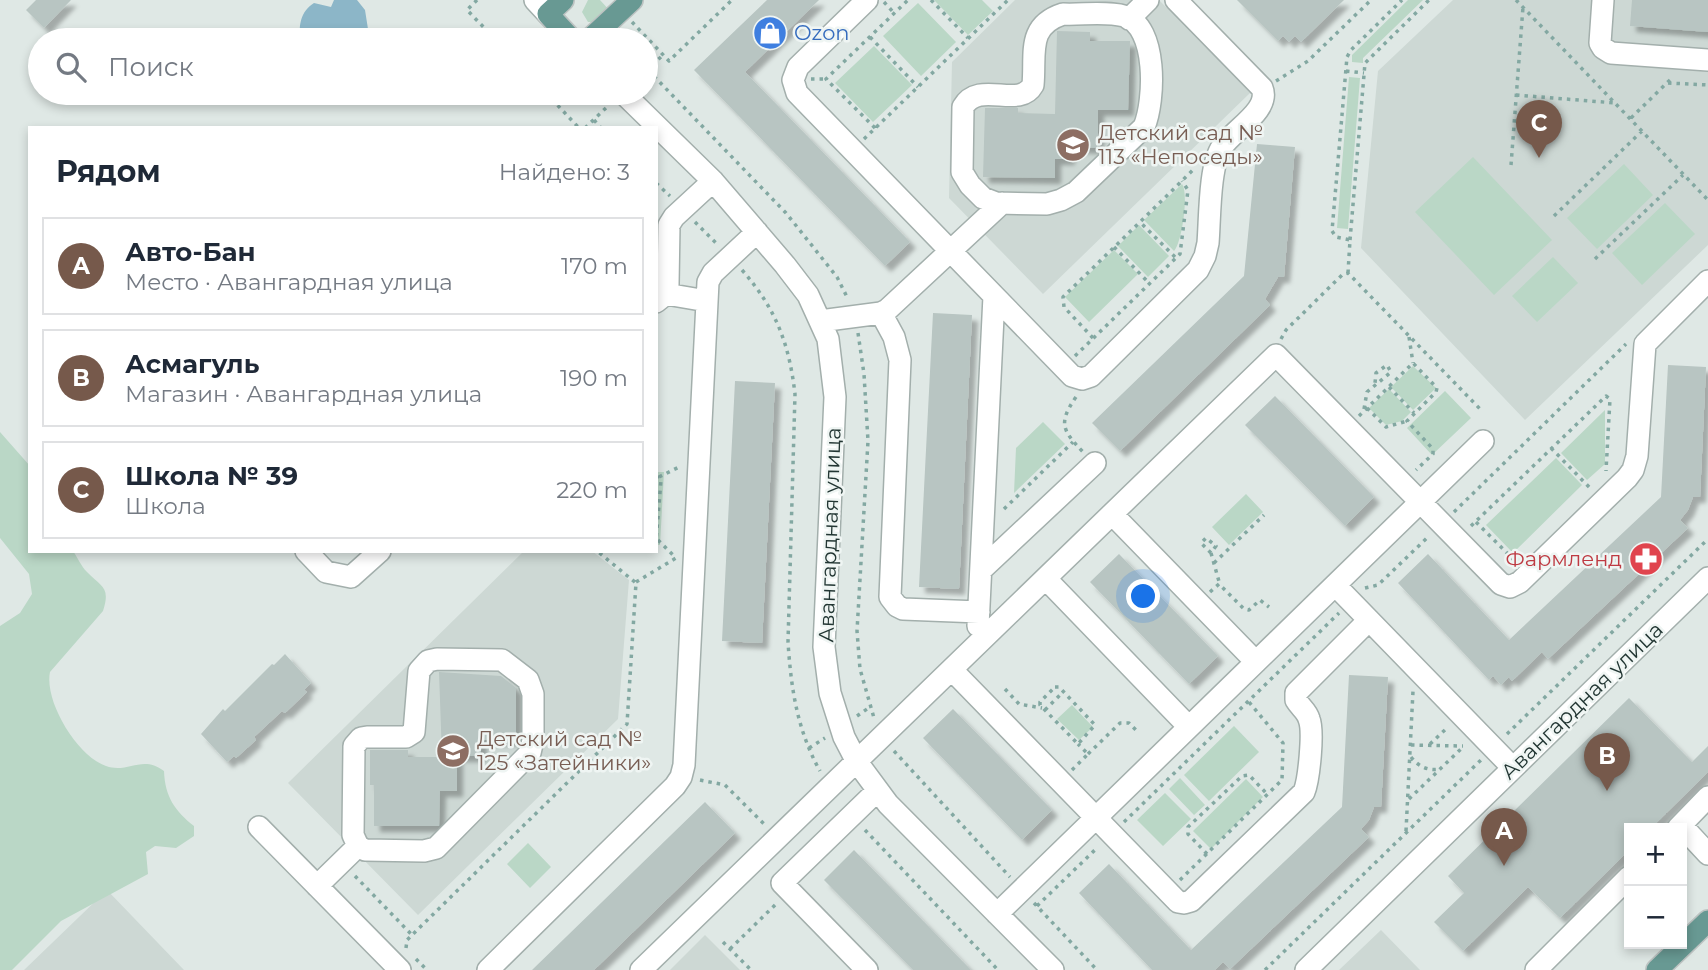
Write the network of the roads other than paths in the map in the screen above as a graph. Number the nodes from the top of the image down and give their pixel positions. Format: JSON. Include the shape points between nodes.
{"nodes":[{"id":1,"x":867,"y":0,"type":"edge"},
{"id":2,"x":1148,"y":0,"type":"edge"},
{"id":3,"x":1176,"y":0,"type":"edge"},
{"id":4,"x":1603,"y":0,"type":"edge"},
{"id":5,"x":548,"y":5,"type":"edge"},
{"id":6,"x":631,"y":10,"type":"edge"},
{"id":7,"x":1129,"y":19,"type":"junction"},
{"id":8,"x":564,"y":28,"type":"edge"},
{"id":9,"x":606,"y":28,"type":"edge"},
{"id":10,"x":1700,"y":60,"type":"edge"},
{"id":11,"x":627,"y":105,"type":"edge"},
{"id":12,"x":651,"y":126,"type":"edge"},
{"id":13,"x":658,"y":132,"type":"edge"},
{"id":14,"x":713,"y":181,"type":"junction"},
{"id":15,"x":1002,"y":203,"type":"junction"},
{"id":16,"x":757,"y":232,"type":"junction"},
{"id":17,"x":951,"y":251,"type":"junction"},
{"id":18,"x":1703,"y":295,"type":"edge"},
{"id":19,"x":994,"y":296,"type":"junction"},
{"id":20,"x":661,"y":298,"type":"edge"},
{"id":21,"x":707,"y":301,"type":"junction"},
{"id":22,"x":881,"y":313,"type":"junction"},
{"id":23,"x":820,"y":321,"type":"junction"},
{"id":24,"x":1483,"y":441,"type":"dead end"},
{"id":25,"x":1095,"y":463,"type":"road end"},
{"id":26,"x":1420,"y":502,"type":"junction"},
{"id":27,"x":1112,"y":514,"type":"junction"},
{"id":28,"x":308,"y":553,"type":"edge"},
{"id":29,"x":378,"y":553,"type":"edge"},
{"id":30,"x":981,"y":570,"type":"junction"},
{"id":31,"x":1708,"y":578,"type":"edge"},
{"id":32,"x":1046,"y":579,"type":"junction"},
{"id":33,"x":1335,"y":585,"type":"junction"},
{"id":34,"x":978,"y":612,"type":"junction"},
{"id":35,"x":1369,"y":620,"type":"junction"},
{"id":36,"x":977,"y":646,"type":"junction"},
{"id":37,"x":1256,"y":662,"type":"junction"},
{"id":38,"x":952,"y":670,"type":"junction"},
{"id":39,"x":1189,"y":727,"type":"junction"},
{"id":40,"x":857,"y":762,"type":"junction"},
{"id":41,"x":1513,"y":768,"type":"junction"},
{"id":42,"x":877,"y":791,"type":"junction"},
{"id":43,"x":1708,"y":797,"type":"edge"},
{"id":44,"x":1096,"y":817,"type":"junction"},
{"id":45,"x":1683,"y":823,"type":"edge"},
{"id":46,"x":259,"y":827,"type":"dead end"},
{"id":47,"x":1687,"y":834,"type":"edge"},
{"id":48,"x":358,"y":846,"type":"junction"},
{"id":49,"x":1708,"y":853,"type":"edge"},
{"id":50,"x":1624,"y":882,"type":"edge"},
{"id":51,"x":317,"y":886,"type":"junction"},
{"id":52,"x":997,"y":914,"type":"junction"},
{"id":53,"x":1708,"y":921,"type":"edge"},
{"id":54,"x":407,"y":963,"type":"edge"},
{"id":55,"x":488,"y":970,"type":"edge"},
{"id":56,"x":641,"y":970,"type":"edge"},
{"id":57,"x":867,"y":970,"type":"edge"},
{"id":58,"x":1053,"y":970,"type":"edge"},
{"id":59,"x":1307,"y":970,"type":"edge"},
{"id":60,"x":1536,"y":970,"type":"edge"},
{"id":61,"x":1657,"y":970,"type":"edge"}],
"edges":[{"from":1,"to":17,"type":"street","via":[[798,67],[793,80],[797,93]]},
{"from":2,"to":7,"type":"street"},
{"from":3,"to":19,"type":"street","via":[[1264,94],[1263,103],[1217,154],[1208,243],[1193,276],[1091,376],[1077,378]]},
{"from":4,"to":10,"type":"street","via":[[1600,43],[1606,50]]},
{"from":5,"to":8,"type":"main road"},
{"from":6,"to":9,"type":"main road"},
{"from":7,"to":15,"type":"street","via":[[1146,40],[1150,55],[1150,104],[1144,127],[1067,198],[1047,204]]},
{"from":7,"to":15,"type":"street","via":[[1121,15],[1054,17],[1043,25],[1035,41],[1030,90],[980,94],[966,102],[962,112],[963,175],[983,198]]},
{"from":11,"to":12,"type":"street","name":"Авангардная улица"},
{"from":13,"to":14,"type":"street","name":"Авангардная улица"},
{"from":14,"to":16,"type":"street","name":"Авангардная улица"},
{"from":14,"to":20,"type":"street","via":[[669,225]]},
{"from":15,"to":17,"type":"street"},
{"from":16,"to":21,"type":"street","via":[[713,273]]},
{"from":16,"to":23,"type":"street","name":"Авангардная улица","via":[[808,295]]},
{"from":17,"to":19,"type":"street"},
{"from":17,"to":22,"type":"street"},
{"from":18,"to":26,"type":"street","via":[[1645,344],[1636,463],[1627,478],[1596,495],[1515,586],[1501,584]]},
{"from":19,"to":30,"type":"street"},
{"from":20,"to":21,"type":"street"},
{"from":21,"to":55,"type":"street","via":[[685,558],[681,778]]},
{"from":22,"to":23,"type":"street"},
{"from":22,"to":34,"type":"street","via":[[900,360],[890,597],[903,609]]},
{"from":23,"to":40,"type":"street","name":"Авангардная улица","via":[[830,352],[835,397],[824,647],[830,693]]},
{"from":24,"to":26,"type":"street"},
{"from":25,"to":30,"type":"street"},
{"from":26,"to":27,"type":"street","via":[[1276,355]]},
{"from":26,"to":33,"type":"street"},
{"from":27,"to":32,"type":"street"},
{"from":27,"to":37,"type":"street"},
{"from":28,"to":29,"type":"street","via":[[326,572],[351,577]]},
{"from":30,"to":34,"type":"street"},
{"from":31,"to":41,"type":"street","name":"Авангардная улица"},
{"from":32,"to":36,"type":"street"},
{"from":32,"to":39,"type":"street"},
{"from":33,"to":35,"type":"street"},
{"from":33,"to":37,"type":"street"},
{"from":34,"to":36,"type":"street"},
{"from":35,"to":41,"type":"street","via":[[1461,714],[1471,739]]},
{"from":35,"to":44,"type":"street","via":[[1296,693],[1311,725],[1304,792],[1191,901],[1178,902]]},
{"from":36,"to":38,"type":"street"},
{"from":37,"to":39,"type":"street"},
{"from":38,"to":40,"type":"street"},
{"from":38,"to":44,"type":"street"},
{"from":39,"to":44,"type":"street"},
{"from":40,"to":42,"type":"street","name":"Авангардная улица"},
{"from":40,"to":56,"type":"street"},
{"from":41,"to":59,"type":"street","name":"Авангардная улица"},
{"from":42,"to":52,"type":"street","name":"Авангардная улица"},
{"from":42,"to":57,"type":"street","via":[[782,883]]},
{"from":43,"to":45,"type":"street"},
{"from":44,"to":52,"type":"street"},
{"from":46,"to":51,"type":"street"},
{"from":47,"to":49,"type":"street"},
{"from":48,"to":48,"type":"street","via":[[353,835],[354,746],[361,738],[406,737],[414,732],[417,678],[423,665],[437,659],[496,659],[528,680],[533,695],[530,753],[436,848],[372,851]]},
{"from":48,"to":51,"type":"street"},
{"from":50,"to":60,"type":"street"},
{"from":51,"to":54,"type":"street"},
{"from":52,"to":58,"type":"street","name":"Авангардная улица"},
{"from":53,"to":61,"type":"main road"}]}
